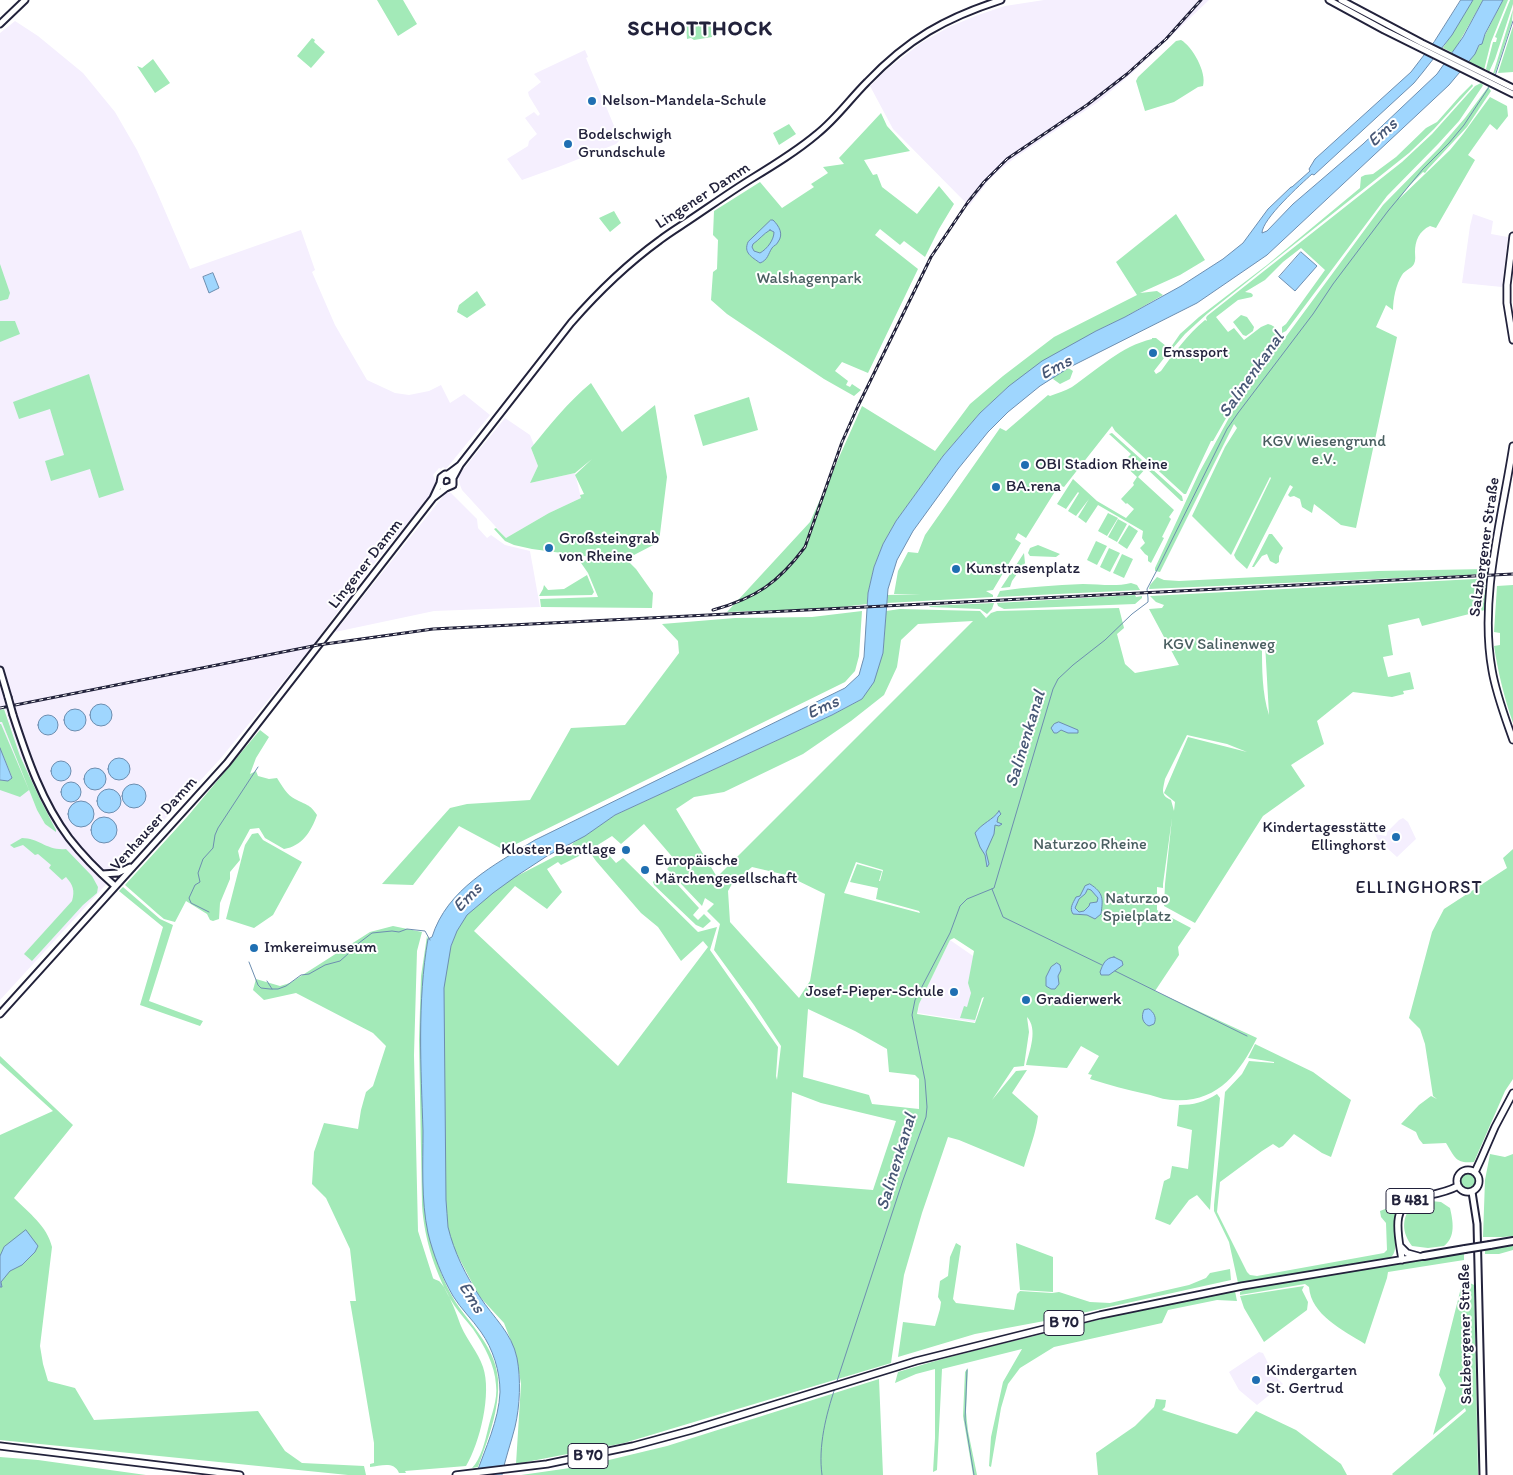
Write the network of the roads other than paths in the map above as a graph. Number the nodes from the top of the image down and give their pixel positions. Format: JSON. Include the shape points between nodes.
{"nodes":[{"id":1,"x":25,"y":0,"type":"edge"},
{"id":2,"x":1001,"y":0,"type":"edge"},
{"id":3,"x":1329,"y":0,"type":"edge"},
{"id":4,"x":1341,"y":0,"type":"edge"},
{"id":5,"x":0,"y":24,"type":"edge"},
{"id":6,"x":1421,"y":45,"type":"junction"},
{"id":7,"x":1500,"y":84,"type":"junction"},
{"id":8,"x":1513,"y":88,"type":"edge"},
{"id":9,"x":1513,"y":94,"type":"edge"},
{"id":10,"x":1513,"y":236,"type":"edge"},
{"id":11,"x":1513,"y":340,"type":"edge"},
{"id":12,"x":1513,"y":446,"type":"edge"},
{"id":13,"x":460,"y":465,"type":"junction"},
{"id":14,"x":448,"y":474,"type":"junction"},
{"id":15,"x":453,"y":478,"type":"junction"},
{"id":16,"x":440,"y":484,"type":"junction"},
{"id":17,"x":446,"y":488,"type":"junction"},
{"id":18,"x":433,"y":498,"type":"junction"},
{"id":19,"x":318,"y":645,"type":"joint"},
{"id":20,"x":0,"y":670,"type":"edge"},
{"id":21,"x":1513,"y":740,"type":"edge"},
{"id":22,"x":142,"y":857,"type":"junction"},
{"id":23,"x":102,"y":874,"type":"junction"},
{"id":24,"x":115,"y":886,"type":"junction"},
{"id":25,"x":0,"y":1014,"type":"edge"},
{"id":26,"x":1513,"y":1093,"type":"edge"},
{"id":27,"x":1474,"y":1172,"type":"junction"},
{"id":28,"x":1458,"y":1186,"type":"junction"},
{"id":29,"x":1472,"y":1192,"type":"junction"},
{"id":30,"x":1513,"y":1241,"type":"edge"},
{"id":31,"x":1400,"y":1246,"type":"junction"},
{"id":32,"x":1424,"y":1256,"type":"junction"},
{"id":33,"x":1402,"y":1260,"type":"junction"},
{"id":34,"x":0,"y":1446,"type":"edge"},
{"id":35,"x":240,"y":1475,"type":"edge"},
{"id":36,"x":456,"y":1475,"type":"edge"},
{"id":37,"x":1483,"y":1475,"type":"edge"}],
"edges":[{"from":1,"to":5,"type":"main road"},
{"from":2,"to":13,"type":"main road","name":"Lingener Damm","via":[[948,21],[915,40],[878,71],[818,134],[660,239],[628,265],[571,323]]},
{"from":3,"to":6,"type":"main road"},
{"from":4,"to":6,"type":"main road"},
{"from":6,"to":7,"type":"main road"},
{"from":7,"to":8,"type":"main road"},
{"from":7,"to":9,"type":"main road"},
{"from":10,"to":11,"type":"main road","via":[[1507,280]]},
{"from":12,"to":21,"type":"main road","name":"Salzbergener Straße","via":[[1494,560],[1488,626],[1494,680]]},
{"from":13,"to":14,"type":"main road","name":"Lingener Damm"},
{"from":13,"to":15,"type":"main road","name":"Lingener Damm"},
{"from":14,"to":15,"type":"main road"},
{"from":14,"to":16,"type":"main road","via":[[441,477]]},
{"from":15,"to":17,"type":"main road","via":[[453,485]]},
{"from":16,"to":17,"type":"main road"},
{"from":16,"to":18,"type":"main road","name":"Lingener Damm"},
{"from":17,"to":18,"type":"main road","name":"Lingener Damm"},
{"from":18,"to":19,"type":"main road","name":"Lingener Damm"},
{"from":19,"to":22,"type":"main road","name":"Venhauser Damm","via":[[227,762]]},
{"from":20,"to":23,"type":"main road","bridge":true,"via":[[29,762],[46,800],[69,838]]},
{"from":22,"to":23,"type":"main road","via":[[124,871]]},
{"from":22,"to":24,"type":"main road","name":"Venhauser Damm"},
{"from":23,"to":24,"type":"main road"},
{"from":24,"to":25,"type":"main road","name":"Venhauser Damm"},
{"from":26,"to":27,"type":"main road"},
{"from":27,"to":28,"type":"main road","via":[[1461,1173],[1457,1178]]},
{"from":27,"to":29,"type":"main road","via":[[1480,1183]]},
{"from":28,"to":29,"type":"main road","via":[[1462,1191]]},
{"from":28,"to":31,"type":"main road","number":"B 481","via":[[1417,1198],[1405,1205],[1396,1222]]},
{"from":29,"to":37,"type":"main road","name":"Salzbergener Straße","via":[[1477,1224]]},
{"from":30,"to":32,"type":"highway","number":"B 70","bridge":true},
{"from":31,"to":32,"type":"main road","number":"B 70","via":[[1407,1253]]},
{"from":31,"to":33,"type":"main road","number":"B 481"},
{"from":32,"to":33,"type":"main road","number":"B 70"},
{"from":33,"to":36,"type":"main road","number":"B 70","via":[[1231,1288],[1100,1315],[952,1351],[641,1444],[537,1466]]},
{"from":34,"to":35,"type":"main road"}]}
